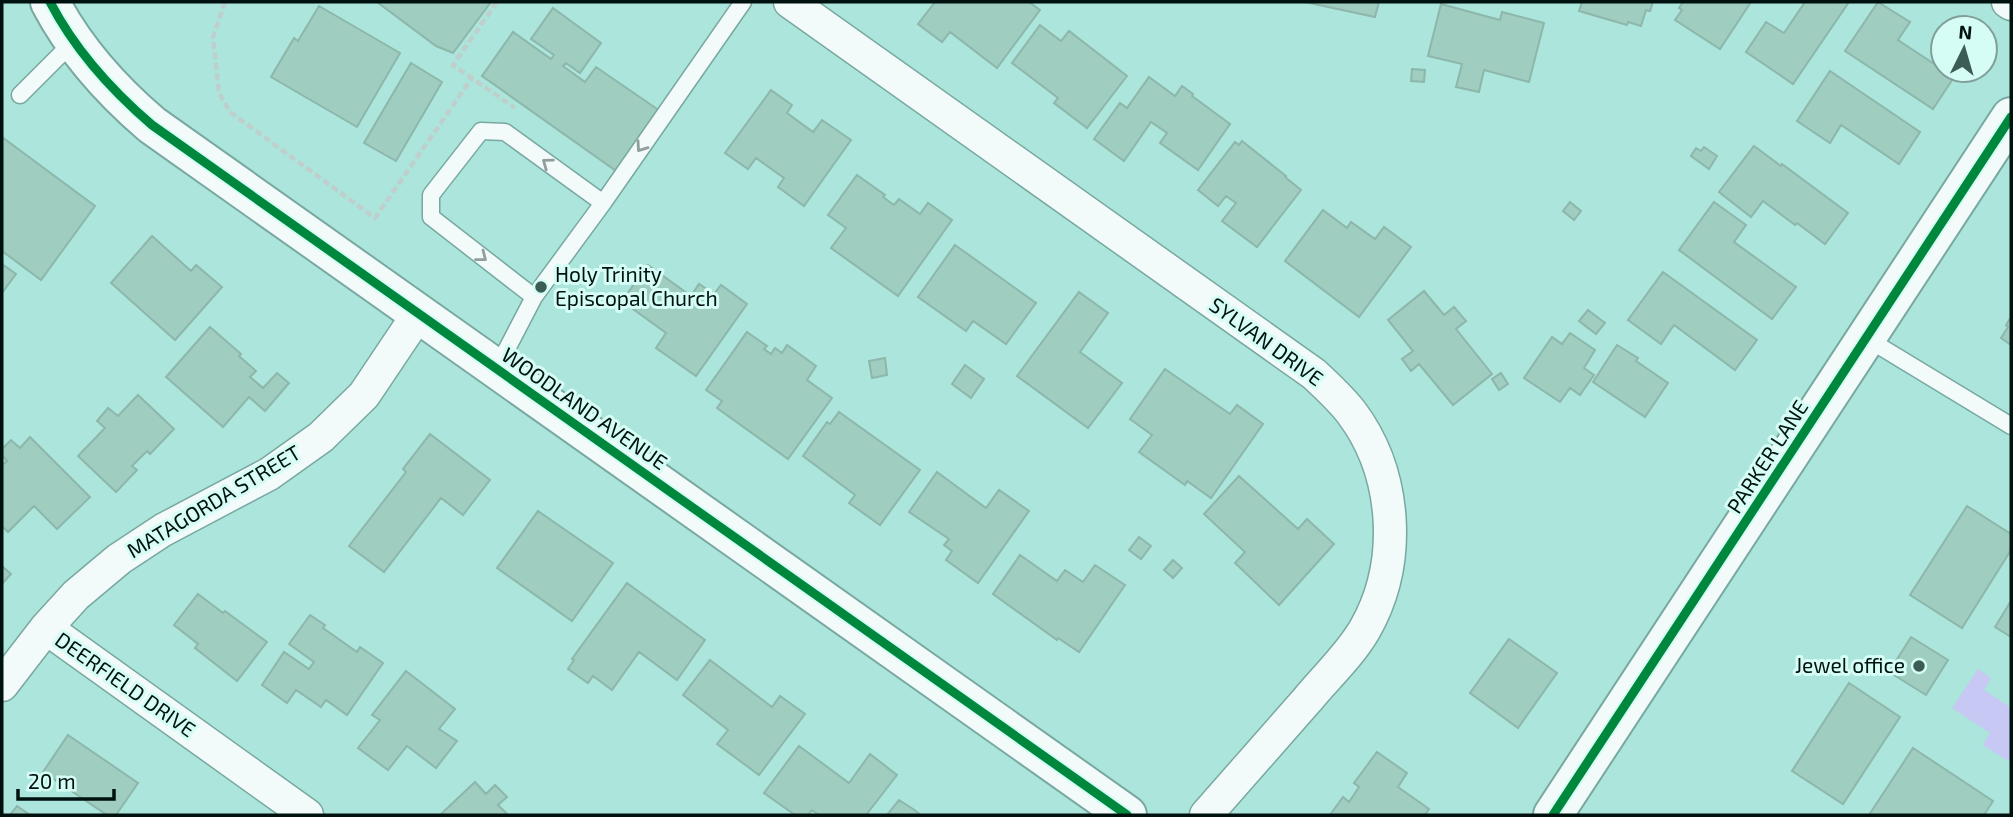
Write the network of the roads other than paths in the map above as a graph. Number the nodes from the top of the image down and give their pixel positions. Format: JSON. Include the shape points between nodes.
{"nodes":[{"id":1,"x":50,"y":2,"type":"edge"},
{"id":2,"x":743,"y":2,"type":"edge"},
{"id":3,"x":790,"y":2,"type":"edge"},
{"id":4,"x":74,"y":41,"type":"junction"},
{"id":5,"x":20,"y":95,"type":"dead end"},
{"id":6,"x":2011,"y":117,"type":"edge"},
{"id":7,"x":603,"y":203,"type":"junction"},
{"id":8,"x":534,"y":297,"type":"junction"},
{"id":9,"x":419,"y":313,"type":"junction"},
{"id":10,"x":1866,"y":338,"type":"junction"},
{"id":11,"x":497,"y":368,"type":"junction"},
{"id":12,"x":2011,"y":426,"type":"edge"},
{"id":13,"x":46,"y":628,"type":"junction"},
{"id":14,"x":2,"y":685,"type":"edge"},
{"id":15,"x":307,"y":815,"type":"edge"},
{"id":16,"x":1127,"y":815,"type":"edge"},
{"id":17,"x":1206,"y":815,"type":"edge"},
{"id":18,"x":1553,"y":815,"type":"edge"}],
"edges":[{"from":1,"to":4,"type":"street","name":"WOODLAND AVENUE"},
{"from":2,"to":7,"type":"lane","one_way":true},
{"from":3,"to":17,"type":"street","name":"SYLVAN DRIVE","via":[[1314,374],[1340,399],[1371,445],[1388,502],[1390,540],[1373,612],[1354,646]]},
{"from":4,"to":5,"type":"lane"},
{"from":4,"to":9,"type":"street","name":"WOODLAND AVENUE","via":[[109,85],[152,125]]},
{"from":6,"to":10,"type":"street","name":"PARKER LANE"},
{"from":7,"to":8,"type":"lane"},
{"from":7,"to":8,"type":"lane","one_way":true,"via":[[505,132],[481,131],[431,195],[431,217]]},
{"from":8,"to":11,"type":"lane"},
{"from":9,"to":11,"type":"street","name":"WOODLAND AVENUE"},
{"from":9,"to":13,"type":"street","name":"MATAGORDA STREET","via":[[363,395],[321,437],[270,474],[163,530],[119,559]]},
{"from":10,"to":12,"type":"lane"},
{"from":10,"to":18,"type":"street","name":"PARKER LANE"},
{"from":11,"to":16,"type":"street","name":"WOODLAND AVENUE"},
{"from":13,"to":14,"type":"street","name":"MATAGORDA STREET"},
{"from":13,"to":15,"type":"street","name":"DEERFIELD DRIVE"}]}
